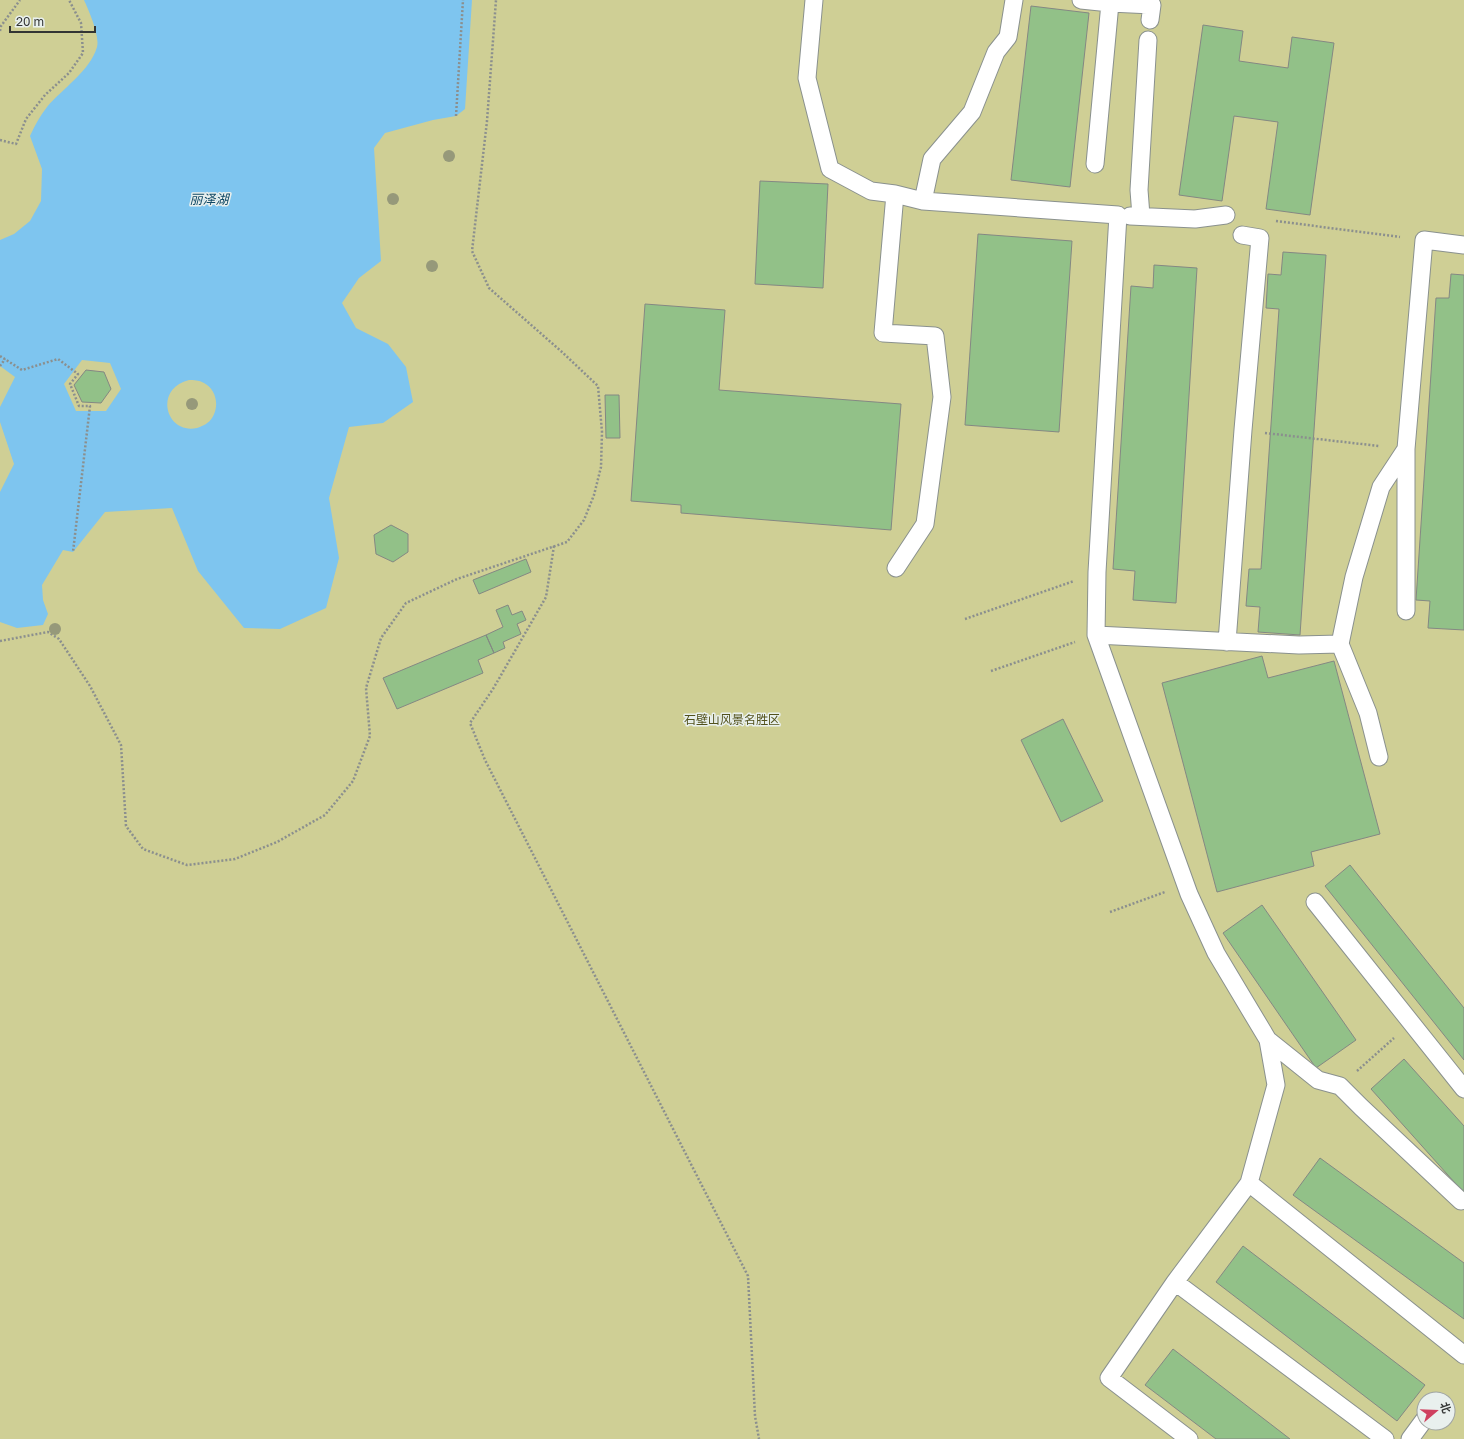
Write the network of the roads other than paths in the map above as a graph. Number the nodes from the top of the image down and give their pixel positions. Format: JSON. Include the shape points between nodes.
{"nodes":[{"id":1,"x":814,"y":0,"type":"edge"},
{"id":2,"x":1014,"y":0,"type":"edge"},
{"id":3,"x":1081,"y":0,"type":"edge"},
{"id":4,"x":1110,"y":3,"type":"junction"},
{"id":5,"x":1150,"y":20,"type":"dead end"},
{"id":6,"x":1148,"y":40,"type":"dead end"},
{"id":7,"x":1095,"y":164,"type":"dead end"},
{"id":8,"x":895,"y":194,"type":"junction"},
{"id":9,"x":923,"y":201,"type":"junction"},
{"id":10,"x":1118,"y":215,"type":"junction"},
{"id":11,"x":1226,"y":215,"type":"dead end"},
{"id":12,"x":1141,"y":216,"type":"junction"},
{"id":13,"x":1242,"y":235,"type":"dead end"},
{"id":14,"x":1464,"y":245,"type":"edge"},
{"id":15,"x":1406,"y":449,"type":"junction"},
{"id":16,"x":896,"y":568,"type":"dead end"},
{"id":17,"x":1406,"y":611,"type":"dead end"},
{"id":18,"x":1096,"y":635,"type":"junction"},
{"id":19,"x":1227,"y":642,"type":"junction"},
{"id":20,"x":1340,"y":644,"type":"junction"},
{"id":21,"x":1378,"y":757,"type":"dead end"},
{"id":22,"x":1316,"y":902,"type":"dead end"},
{"id":23,"x":1268,"y":1040,"type":"junction"},
{"id":24,"x":1464,"y":1089,"type":"edge"},
{"id":25,"x":1249,"y":1183,"type":"junction"},
{"id":26,"x":1461,"y":1201,"type":"dead end"},
{"id":27,"x":1175,"y":1282,"type":"junction"},
{"id":28,"x":1464,"y":1355,"type":"edge"},
{"id":29,"x":1416,"y":1431,"type":"edge"},
{"id":30,"x":1189,"y":1439,"type":"edge"},
{"id":31,"x":1385,"y":1439,"type":"edge"},
{"id":32,"x":1410,"y":1439,"type":"edge"}],
"edges":[{"from":1,"to":8,"type":"lane","via":[[806,78],[830,170],[871,191]]},
{"from":2,"to":9,"type":"lane","via":[[1008,37],[996,52],[972,112],[932,160]]},
{"from":3,"to":4,"type":"lane"},
{"from":4,"to":5,"type":"lane","via":[[1152,5]]},
{"from":4,"to":7,"type":"lane"},
{"from":6,"to":12,"type":"lane","via":[[1139,190]]},
{"from":8,"to":9,"type":"lane"},
{"from":8,"to":16,"type":"lane","via":[[883,333],[935,336],[942,397],[925,524]]},
{"from":9,"to":10,"type":"lane"},
{"from":10,"to":12,"type":"lane"},
{"from":10,"to":18,"type":"lane","via":[[1097,572]]},
{"from":11,"to":12,"type":"lane","via":[[1201,225]]},
{"from":13,"to":19,"type":"lane","via":[[1260,238]]},
{"from":14,"to":15,"type":"lane","via":[[1424,240]]},
{"from":15,"to":17,"type":"lane"},
{"from":15,"to":20,"type":"lane","via":[[1381,487],[1354,577]]},
{"from":18,"to":19,"type":"lane"},
{"from":18,"to":23,"type":"lane","via":[[1186,884],[1216,953]]},
{"from":19,"to":20,"type":"lane"},
{"from":20,"to":21,"type":"lane","via":[[1368,713]]},
{"from":22,"to":24,"type":"lane"},
{"from":23,"to":25,"type":"lane","via":[[1276,1085]]},
{"from":23,"to":26,"type":"lane","via":[[1318,1080],[1340,1086]]},
{"from":25,"to":27,"type":"lane"},
{"from":25,"to":28,"type":"lane"},
{"from":27,"to":30,"type":"lane","via":[[1109,1378]]},
{"from":27,"to":31,"type":"lane"},
{"from":29,"to":32,"type":"lane"}]}
